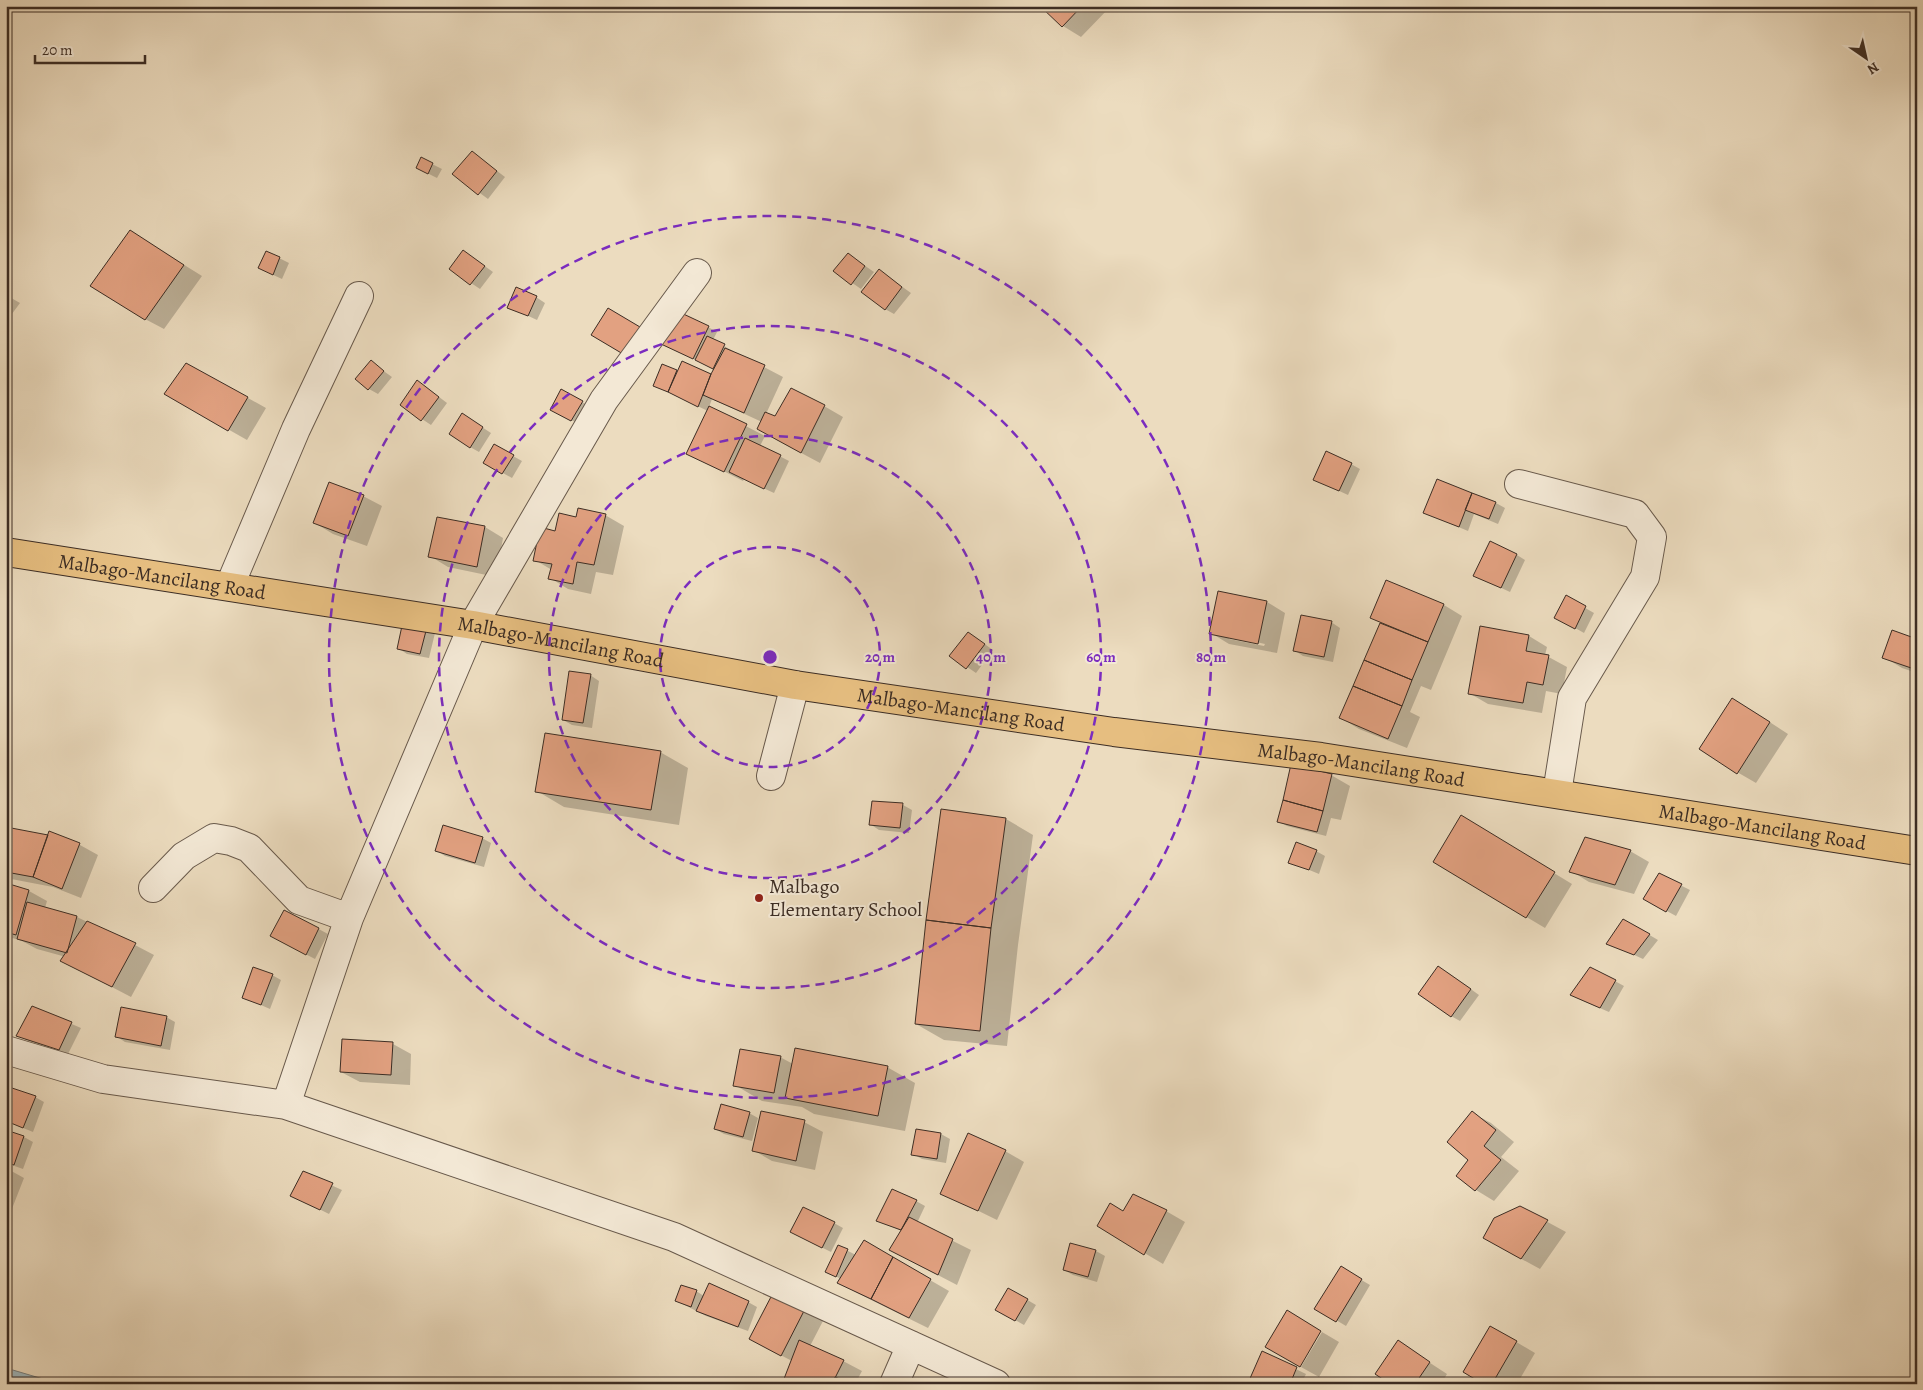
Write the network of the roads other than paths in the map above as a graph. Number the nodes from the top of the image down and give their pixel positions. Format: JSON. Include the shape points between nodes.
{"nodes":[{"id":1,"x":697,"y":273,"type":"dead end"},
{"id":2,"x":358,"y":296,"type":"dead end"},
{"id":3,"x":1519,"y":484,"type":"dead end"},
{"id":4,"x":6,"y":552,"type":"edge"},
{"id":5,"x":230,"y":585,"type":"junction"},
{"id":6,"x":473,"y":625,"type":"junction"},
{"id":7,"x":795,"y":685,"type":"junction"},
{"id":8,"x":772,"y":776,"type":"dead end"},
{"id":9,"x":1556,"y":793,"type":"junction"},
{"id":10,"x":1917,"y":850,"type":"edge"},
{"id":11,"x":153,"y":888,"type":"dead end"},
{"id":12,"x":349,"y":918,"type":"junction"},
{"id":13,"x":6,"y":1050,"type":"edge"},
{"id":14,"x":286,"y":1105,"type":"junction"},
{"id":15,"x":911,"y":1345,"type":"junction"},
{"id":16,"x":894,"y":1384,"type":"edge"},
{"id":17,"x":996,"y":1384,"type":"edge"}],
"edges":[{"from":1,"to":6,"type":"street","via":[[604,400]]},
{"from":2,"to":5,"type":"street","via":[[296,429]]},
{"from":3,"to":9,"type":"street","via":[[1635,514],[1652,537],[1646,577],[1572,698]]},
{"from":4,"to":5,"type":"main road","name":"Malbago-Mancilang Road"},
{"from":5,"to":6,"type":"main road","name":"Malbago-Mancilang Road"},
{"from":6,"to":7,"type":"main road","name":"Malbago-Mancilang Road"},
{"from":6,"to":12,"type":"street"},
{"from":7,"to":8,"type":"street"},
{"from":7,"to":9,"type":"main road","name":"Malbago-Mancilang Road","via":[[1114,732],[1321,757]]},
{"from":9,"to":10,"type":"main road","name":"Malbago-Mancilang Road"},
{"from":11,"to":12,"type":"street","via":[[184,856],[214,838],[250,848],[299,900]]},
{"from":12,"to":14,"type":"street"},
{"from":13,"to":14,"type":"street","via":[[103,1079]]},
{"from":14,"to":15,"type":"street","via":[[674,1237]]},
{"from":15,"to":16,"type":"street"},
{"from":15,"to":17,"type":"street"}]}
